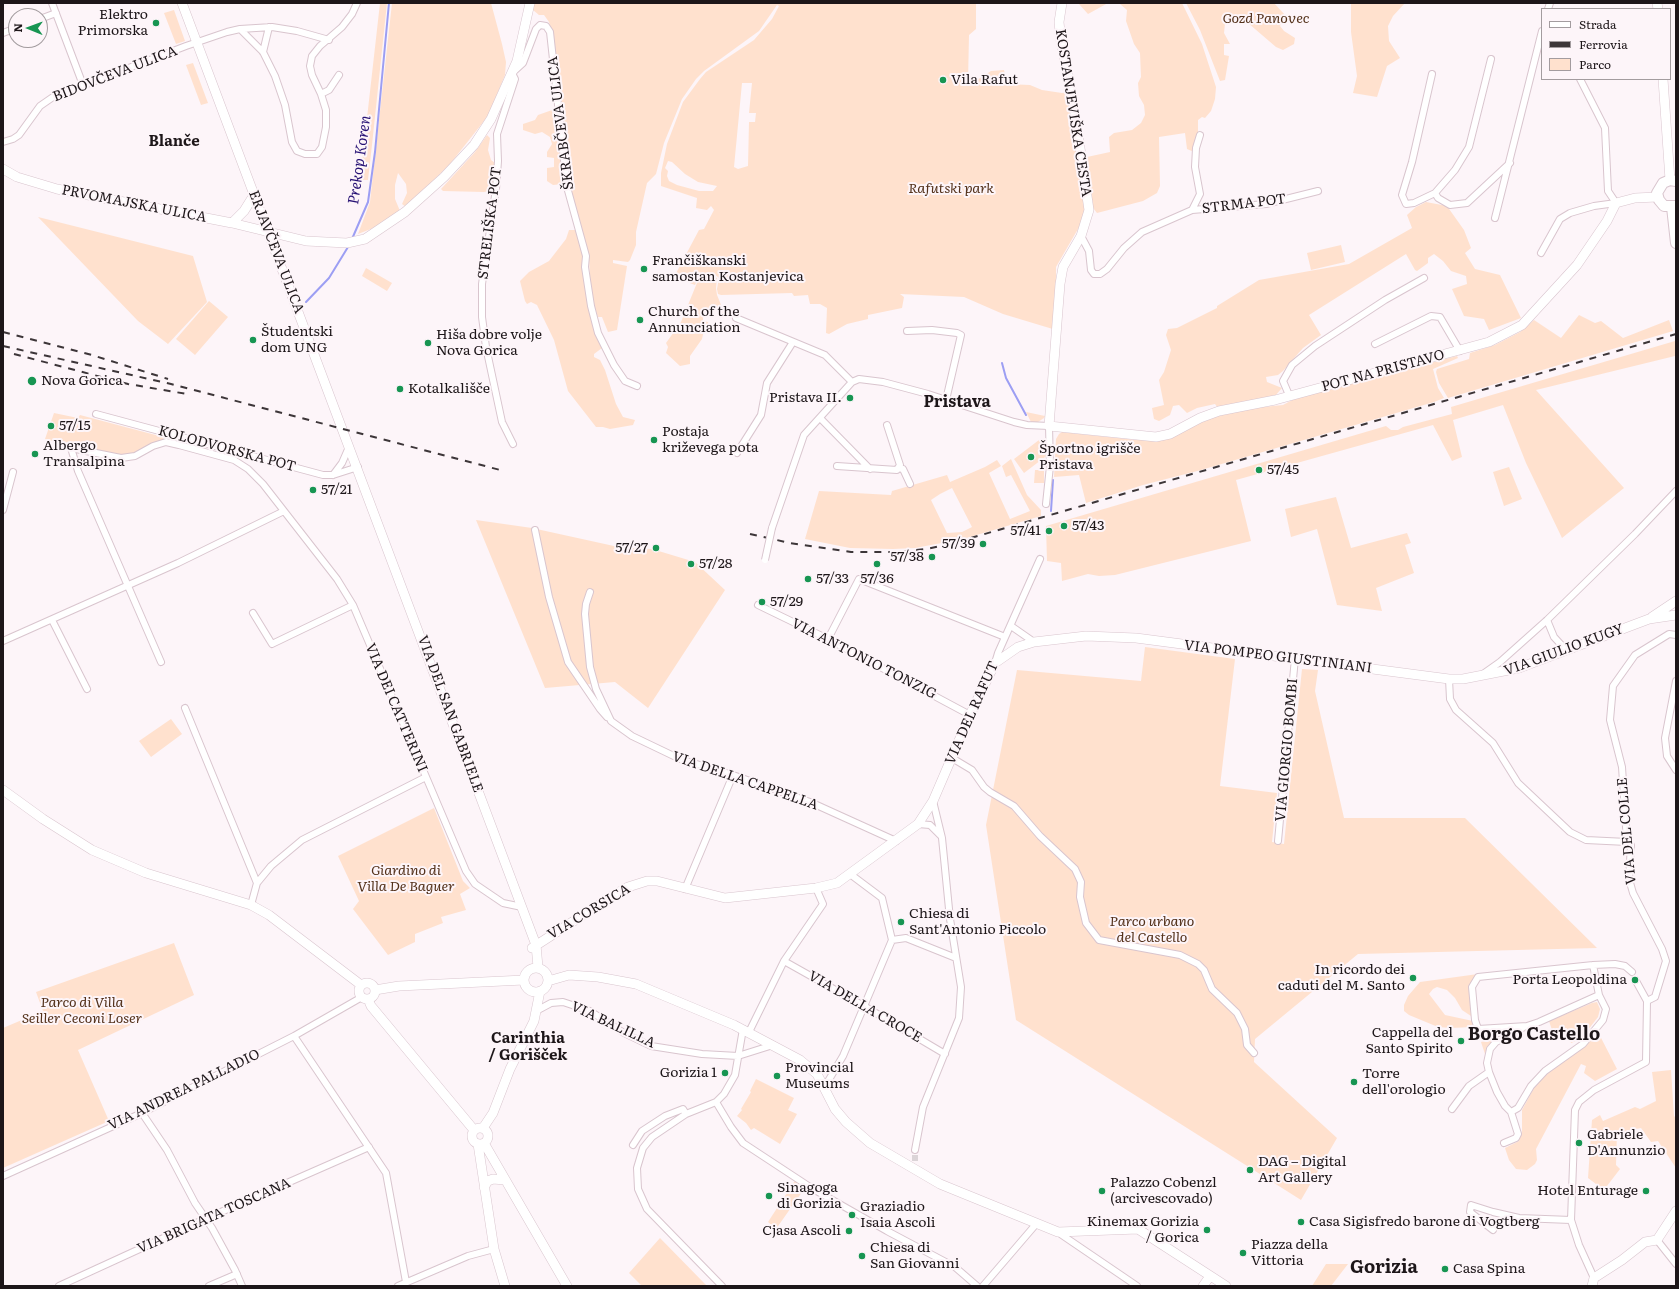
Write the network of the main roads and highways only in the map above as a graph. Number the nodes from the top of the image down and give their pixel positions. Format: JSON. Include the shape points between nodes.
{"nodes":[{"id":1,"x":182,"y":3,"type":"edge"},
{"id":2,"x":530,"y":3,"type":"edge"},
{"id":3,"x":1062,"y":3,"type":"edge"},
{"id":4,"x":1663,"y":80,"type":"edge"},
{"id":5,"x":3,"y":169,"type":"edge"},
{"id":6,"x":1673,"y":181,"type":"edge"},
{"id":7,"x":254,"y":195,"type":"junction"},
{"id":8,"x":1657,"y":197,"type":"junction"},
{"id":9,"x":1674,"y":206,"type":"edge"},
{"id":10,"x":232,"y":223,"type":"junction"},
{"id":11,"x":268,"y":232,"type":"junction"},
{"id":12,"x":364,"y":239,"type":"joint"},
{"id":13,"x":1676,"y":243,"type":"edge"},
{"id":14,"x":1050,"y":426,"type":"joint"},
{"id":15,"x":370,"y":501,"type":"joint"},
{"id":16,"x":1676,"y":601,"type":"edge"},
{"id":17,"x":1676,"y":615,"type":"edge"},
{"id":18,"x":1650,"y":619,"type":"junction"},
{"id":19,"x":995,"y":663,"type":"joint"},
{"id":20,"x":1477,"y":677,"type":"joint"},
{"id":21,"x":3,"y":790,"type":"edge"},
{"id":22,"x":837,"y":883,"type":"joint"},
{"id":23,"x":534,"y":946,"type":"junction"},
{"id":24,"x":536,"y":967,"type":"junction"},
{"id":25,"x":524,"y":980,"type":"junction"},
{"id":26,"x":548,"y":981,"type":"junction"},
{"id":27,"x":361,"y":985,"type":"junction"},
{"id":28,"x":375,"y":990,"type":"junction"},
{"id":29,"x":540,"y":991,"type":"junction"},
{"id":30,"x":365,"y":998,"type":"junction"},
{"id":31,"x":479,"y":1129,"type":"junction"},
{"id":32,"x":481,"y":1144,"type":"junction"},
{"id":33,"x":505,"y":1180,"type":"junction"},
{"id":34,"x":484,"y":1186,"type":"junction"},
{"id":35,"x":1676,"y":1211,"type":"edge"},
{"id":36,"x":1210,"y":1276,"type":"junction"},
{"id":37,"x":1593,"y":1282,"type":"edge"},
{"id":38,"x":505,"y":1286,"type":"edge"},
{"id":39,"x":567,"y":1286,"type":"edge"},
{"id":40,"x":1203,"y":1286,"type":"edge"},
{"id":41,"x":1226,"y":1286,"type":"edge"}],
"edges":[{"from":1,"to":7,"type":"main road","name":"ERJAVČEVA ULICA"},
{"from":2,"to":12,"type":"main road","name":"STRELIŠKA POT","via":[[517,61],[491,119],[474,145],[444,177],[405,212]]},
{"from":3,"to":14,"type":"main road","name":"KOSTANJEVIŠKA CESTA","via":[[1059,22],[1061,42],[1072,93],[1089,210],[1080,236],[1063,267]]},
{"from":4,"to":6,"type":"main road"},
{"from":5,"to":10,"type":"main road","name":"PRVOMAJSKA ULICA","via":[[17,177],[57,188]]},
{"from":6,"to":8,"type":"main road","via":[[1660,185]]},
{"from":7,"to":10,"type":"main road","via":[[244,211]]},
{"from":7,"to":11,"type":"main road","name":"ERJAVČEVA ULICA"},
{"from":8,"to":9,"type":"main road","via":[[1661,204]]},
{"from":8,"to":14,"type":"main road","name":"POT NA PRISTAVO","via":[[1635,198],[1616,203],[1578,265],[1522,325],[1489,342],[1219,411],[1170,434],[1156,437]]},
{"from":9,"to":13,"type":"main road"},
{"from":10,"to":11,"type":"main road","name":"PRVOMAJSKA ULICA"},
{"from":11,"to":12,"type":"main road","name":"PRVOMAJSKA ULICA","via":[[306,241],[347,243]]},
{"from":11,"to":15,"type":"main road","name":"ERJAVČEVA ULICA"},
{"from":15,"to":23,"type":"main road","name":"VIA DEL SAN GABRIELE","via":[[522,907]]},
{"from":16,"to":18,"type":"main road","name":"VIA GIULIO KUGY"},
{"from":17,"to":18,"type":"main road","name":"VIA GIULIO KUGY"},
{"from":18,"to":20,"type":"main road","name":"VIA GIULIO KUGY","via":[[1519,668]]},
{"from":19,"to":20,"type":"main road","name":"VIA POMPEO GIUSTINIANI","via":[[1018,647],[1034,642],[1086,636],[1136,638],[1448,679]]},
{"from":19,"to":22,"type":"main road","name":"VIA DEL RAFUT","via":[[933,801],[918,824]]},
{"from":21,"to":27,"type":"main road","via":[[42,819],[92,850],[146,873],[251,905]]},
{"from":22,"to":23,"type":"main road","name":"VIA CORSICA","via":[[816,888],[725,898],[657,881],[637,883]]},
{"from":23,"to":24,"type":"main road","name":"VIA DEL SAN GABRIELE"},
{"from":24,"to":25,"type":"main road","via":[[526,974]]},
{"from":24,"to":26,"type":"main road","via":[[547,974]]},
{"from":25,"to":28,"type":"main road","via":[[399,986]]},
{"from":25,"to":29,"type":"main road","via":[[531,991]]},
{"from":26,"to":29,"type":"main road","via":[[546,987]]},
{"from":26,"to":36,"type":"main road","via":[[569,975],[636,984],[746,1031],[800,1060],[817,1074],[835,1109],[870,1143],[914,1166],[940,1184],[1058,1232],[1138,1229]]},
{"from":27,"to":28,"type":"main road","via":[[370,983]]},
{"from":27,"to":30,"type":"main road","via":[[359,991]]},
{"from":28,"to":30,"type":"main road","via":[[373,996]]},
{"from":29,"to":31,"type":"main road","via":[[534,1021],[510,1069],[493,1112]]},
{"from":30,"to":31,"type":"main road"},
{"from":31,"to":32,"type":"main road","via":[[473,1140]]},
{"from":31,"to":32,"type":"main road","via":[[488,1136]]},
{"from":32,"to":33,"type":"main road"},
{"from":32,"to":34,"type":"main road"},
{"from":33,"to":34,"type":"main road","via":[[493,1179]]},
{"from":33,"to":39,"type":"main road"},
{"from":34,"to":38,"type":"main road","via":[[494,1250]]},
{"from":35,"to":37,"type":"main road","via":[[1657,1240],[1644,1242]]},
{"from":36,"to":40,"type":"main road"},
{"from":36,"to":41,"type":"main road"}]}
